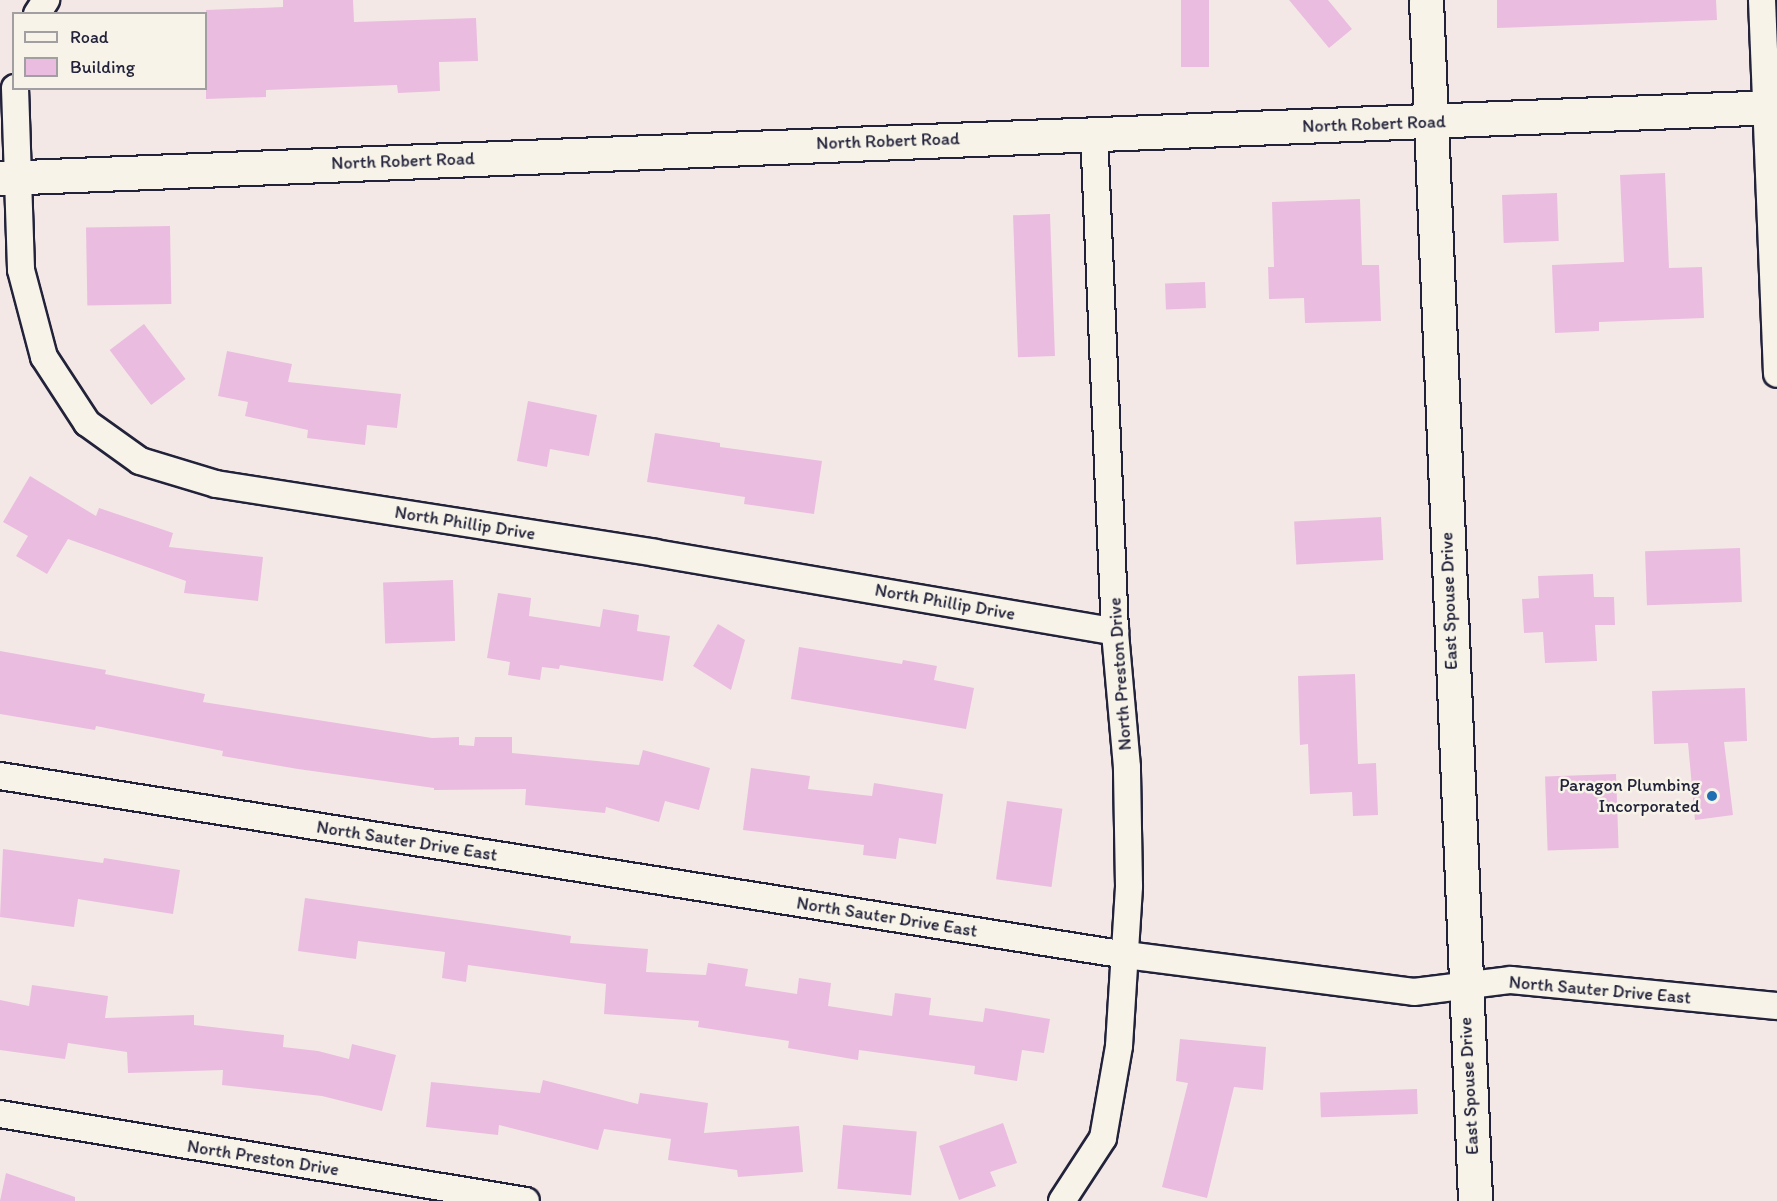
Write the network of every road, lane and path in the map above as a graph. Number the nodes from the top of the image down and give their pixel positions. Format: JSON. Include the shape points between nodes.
{"nodes":[{"id":1,"x":1426,"y":0,"type":"edge"},
{"id":2,"x":1762,"y":0,"type":"edge"},
{"id":3,"x":15,"y":90,"type":"edge"},
{"id":4,"x":1773,"y":107,"type":"edge"},
{"id":5,"x":1429,"y":123,"type":"junction"},
{"id":6,"x":1094,"y":133,"type":"junction"},
{"id":7,"x":8,"y":177,"type":"edge"},
{"id":8,"x":1777,"y":374,"type":"edge"},
{"id":9,"x":1115,"y":632,"type":"junction"},
{"id":10,"x":0,"y":776,"type":"edge"},
{"id":11,"x":1126,"y":955,"type":"junction"},
{"id":12,"x":1465,"y":985,"type":"junction"},
{"id":13,"x":1777,"y":1006,"type":"edge"},
{"id":14,"x":0,"y":1114,"type":"edge"},
{"id":15,"x":526,"y":1201,"type":"edge"},
{"id":16,"x":1062,"y":1201,"type":"edge"},
{"id":17,"x":1474,"y":1201,"type":"edge"}],
"edges":[{"from":1,"to":5,"type":"main road","name":"East Spouse Drive"},
{"from":2,"to":4,"type":"street"},
{"from":3,"to":7,"type":"street","name":"North Phillip Drive"},
{"from":4,"to":5,"type":"main road","name":"North Robert Road"},
{"from":4,"to":8,"type":"street"},
{"from":5,"to":6,"type":"main road","name":"North Robert Road"},
{"from":5,"to":12,"type":"main road","name":"East Spouse Drive"},
{"from":6,"to":7,"type":"main road","name":"North Robert Road"},
{"from":6,"to":9,"type":"street","name":"North Preston Drive"},
{"from":7,"to":9,"type":"street","name":"North Phillip Drive","via":[[21,270],[44,357],[87,423],[140,461],[216,484],[655,553]]},
{"from":9,"to":11,"type":"street","name":"North Preston Drive","via":[[1126,766]]},
{"from":10,"to":11,"type":"street","name":"North Sauter Drive East"},
{"from":11,"to":12,"type":"street","name":"North Sauter Drive East","via":[[1414,992]]},
{"from":11,"to":16,"type":"street","name":"North Preston Drive","via":[[1119,1046],[1103,1138]]},
{"from":12,"to":13,"type":"street","name":"North Sauter Drive East","via":[[1511,980]]},
{"from":12,"to":17,"type":"main road","name":"East Spouse Drive"},
{"from":14,"to":15,"type":"street","name":"North Preston Drive"}]}
